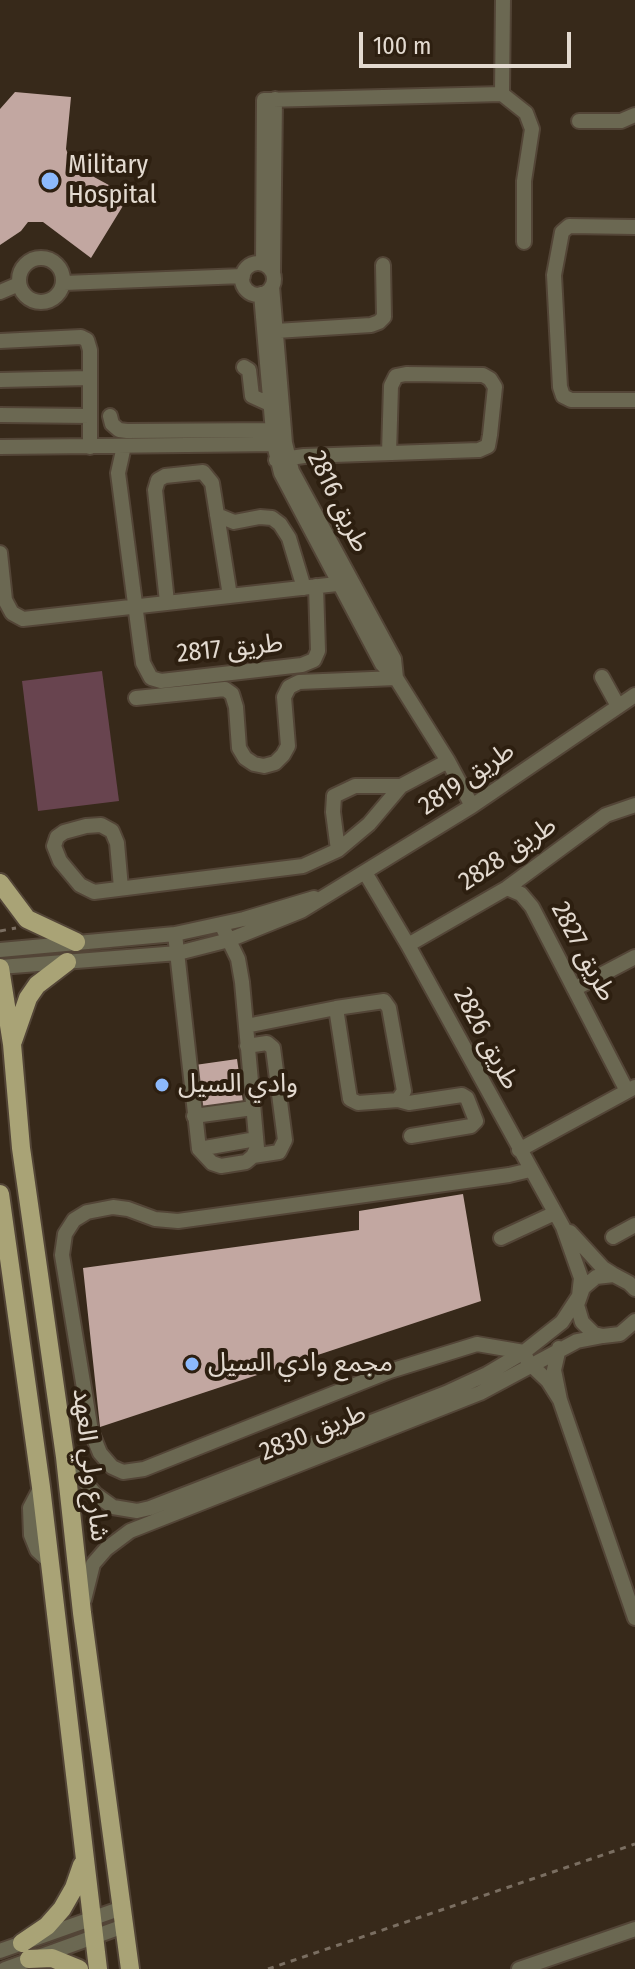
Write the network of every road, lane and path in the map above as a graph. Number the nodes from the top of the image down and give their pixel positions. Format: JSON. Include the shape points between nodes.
{"nodes":[{"id":1,"x":503,"y":0,"type":"edge"},
{"id":2,"x":502,"y":94,"type":"junction"},
{"id":3,"x":635,"y":115,"type":"edge"},
{"id":4,"x":579,"y":121,"type":"dead end"},
{"id":5,"x":635,"y":227,"type":"edge"},
{"id":6,"x":524,"y":242,"type":"dead end"},
{"id":7,"x":383,"y":265,"type":"dead end"},
{"id":8,"x":243,"y":276,"type":"junction"},
{"id":9,"x":268,"y":279,"type":"junction"},
{"id":10,"x":64,"y":283,"type":"junction"},
{"id":11,"x":19,"y":284,"type":"junction"},
{"id":12,"x":0,"y":292,"type":"edge"},
{"id":13,"x":276,"y":331,"type":"junction"},
{"id":14,"x":0,"y":341,"type":"edge"},
{"id":15,"x":244,"y":367,"type":"dead end"},
{"id":16,"x":89,"y":378,"type":"junction"},
{"id":17,"x":0,"y":380,"type":"edge"},
{"id":18,"x":635,"y":400,"type":"edge"},
{"id":19,"x":277,"y":408,"type":"junction"},
{"id":20,"x":0,"y":415,"type":"edge"},
{"id":21,"x":90,"y":416,"type":"junction"},
{"id":22,"x":110,"y":416,"type":"dead end"},
{"id":23,"x":280,"y":444,"type":"junction"},
{"id":24,"x":124,"y":446,"type":"junction"},
{"id":25,"x":0,"y":447,"type":"edge"},
{"id":26,"x":90,"y":447,"type":"junction"},
{"id":27,"x":389,"y":453,"type":"junction"},
{"id":28,"x":217,"y":515,"type":"junction"},
{"id":29,"x":0,"y":553,"type":"edge"},
{"id":30,"x":345,"y":584,"type":"junction"},
{"id":31,"x":310,"y":587,"type":"junction"},
{"id":32,"x":230,"y":596,"type":"junction"},
{"id":33,"x":167,"y":602,"type":"junction"},
{"id":34,"x":135,"y":606,"type":"junction"},
{"id":35,"x":602,"y":677,"type":"dead end"},
{"id":36,"x":396,"y":678,"type":"junction"},
{"id":37,"x":635,"y":695,"type":"edge"},
{"id":38,"x":136,"y":698,"type":"dead end"},
{"id":39,"x":618,"y":706,"type":"junction"},
{"id":40,"x":448,"y":761,"type":"junction"},
{"id":41,"x":401,"y":786,"type":"junction"},
{"id":42,"x":635,"y":805,"type":"edge"},
{"id":43,"x":472,"y":806,"type":"junction"},
{"id":44,"x":338,"y":850,"type":"junction"},
{"id":45,"x":366,"y":874,"type":"junction"},
{"id":46,"x":0,"y":883,"type":"edge"},
{"id":47,"x":121,"y":888,"type":"junction"},
{"id":48,"x":507,"y":888,"type":"junction"},
{"id":49,"x":323,"y":897,"type":"junction"},
{"id":50,"x":221,"y":924,"type":"junction"},
{"id":51,"x":175,"y":934,"type":"junction"},
{"id":52,"x":229,"y":940,"type":"junction"},
{"id":53,"x":76,"y":942,"type":"junction"},
{"id":54,"x":408,"y":945,"type":"junction"},
{"id":55,"x":0,"y":950,"type":"edge"},
{"id":56,"x":178,"y":953,"type":"junction"},
{"id":57,"x":635,"y":957,"type":"edge"},
{"id":58,"x":67,"y":962,"type":"junction"},
{"id":59,"x":0,"y":968,"type":"edge"},
{"id":60,"x":576,"y":988,"type":"junction"},
{"id":61,"x":336,"y":1008,"type":"junction"},
{"id":62,"x":246,"y":1026,"type":"junction"},
{"id":63,"x":12,"y":1044,"type":"junction"},
{"id":64,"x":247,"y":1046,"type":"junction"},
{"id":65,"x":631,"y":1089,"type":"edge"},
{"id":66,"x":398,"y":1100,"type":"junction"},
{"id":67,"x":253,"y":1108,"type":"junction"},
{"id":68,"x":194,"y":1116,"type":"junction"},
{"id":69,"x":411,"y":1136,"type":"dead end"},
{"id":70,"x":256,"y":1139,"type":"junction"},
{"id":71,"x":199,"y":1149,"type":"junction"},
{"id":72,"x":519,"y":1150,"type":"junction"},
{"id":73,"x":253,"y":1156,"type":"junction"},
{"id":74,"x":530,"y":1170,"type":"junction"},
{"id":75,"x":0,"y":1194,"type":"edge"},
{"id":76,"x":555,"y":1213,"type":"junction"},
{"id":77,"x":635,"y":1225,"type":"edge"},
{"id":78,"x":563,"y":1227,"type":"junction"},
{"id":79,"x":613,"y":1237,"type":"dead end"},
{"id":80,"x":501,"y":1238,"type":"dead end"},
{"id":81,"x":626,"y":1281,"type":"edge"},
{"id":82,"x":579,"y":1296,"type":"junction"},
{"id":83,"x":635,"y":1323,"type":"edge"},
{"id":84,"x":603,"y":1336,"type":"junction"},
{"id":85,"x":559,"y":1348,"type":"junction"},
{"id":86,"x":524,"y":1352,"type":"junction"},
{"id":87,"x":531,"y":1366,"type":"junction"},
{"id":88,"x":560,"y":1400,"type":"junction"},
{"id":89,"x":65,"y":1457,"type":"junction"},
{"id":90,"x":82,"y":1613,"type":"junction"},
{"id":91,"x":635,"y":1618,"type":"edge"},
{"id":92,"x":635,"y":1844,"type":"edge"},
{"id":93,"x":83,"y":1858,"type":"junction"},
{"id":94,"x":123,"y":1917,"type":"junction"},
{"id":95,"x":92,"y":1928,"type":"junction"},
{"id":96,"x":635,"y":1929,"type":"edge"},
{"id":97,"x":0,"y":1951,"type":"edge"},
{"id":98,"x":25,"y":1951,"type":"junction"},
{"id":99,"x":5,"y":1969,"type":"edge"},
{"id":100,"x":79,"y":1969,"type":"edge"},
{"id":101,"x":98,"y":1969,"type":"edge"},
{"id":102,"x":130,"y":1969,"type":"edge"},
{"id":103,"x":268,"y":1969,"type":"edge"},
{"id":104,"x":519,"y":1969,"type":"edge"}],
"edges":[{"from":1,"to":2,"type":"street"},
{"from":2,"to":6,"type":"street","via":[[526,113],[532,129],[524,181]]},
{"from":2,"to":9,"type":"street","via":[[264,100]]},
{"from":3,"to":4,"type":"street","via":[[621,121]]},
{"from":5,"to":18,"type":"street","via":[[569,226],[562,232],[554,275],[563,396]]},
{"from":7,"to":13,"type":"street","via":[[384,317],[379,322]]},
{"from":8,"to":9,"type":"street","via":[[250,265]]},
{"from":8,"to":9,"type":"street","via":[[247,290]]},
{"from":8,"to":10,"type":"street"},
{"from":9,"to":13,"type":"street","name":"طريق 2816"},
{"from":9,"to":19,"type":"street","name":"طريق 2816"},
{"from":10,"to":11,"type":"street","via":[[43,302],[24,294]]},
{"from":10,"to":11,"type":"street","via":[[53,260],[40,257],[20,271]]},
{"from":11,"to":12,"type":"street"},
{"from":13,"to":19,"type":"street","name":"طريق 2816"},
{"from":14,"to":16,"type":"street","via":[[81,337],[90,350]]},
{"from":15,"to":19,"type":"street","via":[[249,370],[252,396]]},
{"from":16,"to":17,"type":"street"},
{"from":16,"to":21,"type":"street"},
{"from":19,"to":23,"type":"street","name":"طريق 2816"},
{"from":20,"to":21,"type":"street"},
{"from":21,"to":26,"type":"street"},
{"from":22,"to":23,"type":"street","via":[[119,430]]},
{"from":23,"to":24,"type":"street"},
{"from":23,"to":27,"type":"street"},
{"from":23,"to":30,"type":"street","name":"طريق 2816"},
{"from":24,"to":26,"type":"street"},
{"from":24,"to":34,"type":"street","via":[[118,473]]},
{"from":25,"to":26,"type":"street"},
{"from":27,"to":27,"type":"street","via":[[391,386],[396,376],[490,379],[495,387],[488,446]]},
{"from":28,"to":31,"type":"street","via":[[234,522],[272,518],[280,524]]},
{"from":28,"to":32,"type":"street"},
{"from":28,"to":33,"type":"street","via":[[212,483],[203,472],[158,480]]},
{"from":29,"to":34,"type":"street","via":[[5,600],[23,619]]},
{"from":30,"to":31,"type":"street"},
{"from":30,"to":36,"type":"street","name":"طريق 2816","via":[[382,664]]},
{"from":31,"to":32,"type":"street"},
{"from":31,"to":34,"type":"street","name":"طريق 2817","via":[[318,651],[314,660],[161,681],[151,678],[143,663]]},
{"from":32,"to":33,"type":"street"},
{"from":33,"to":34,"type":"street"},
{"from":35,"to":39,"type":"street"},
{"from":36,"to":38,"type":"street","via":[[299,682],[289,687],[284,697],[288,746],[275,763],[264,766],[245,758],[239,748],[236,707],[225,689]]},
{"from":36,"to":40,"type":"street","name":"طريق 2816"},
{"from":37,"to":39,"type":"street","name":"طريق 2819"},
{"from":39,"to":43,"type":"street","name":"طريق 2819"},
{"from":40,"to":41,"type":"street"},
{"from":40,"to":43,"type":"street","name":"طريق 2816"},
{"from":41,"to":44,"type":"street"},
{"from":41,"to":44,"type":"street","via":[[355,786],[334,796]]},
{"from":42,"to":48,"type":"street","name":"طريق 2828","via":[[606,815]]},
{"from":43,"to":45,"type":"street","name":"طريق 2819"},
{"from":44,"to":47,"type":"street","via":[[313,863],[275,871]]},
{"from":45,"to":49,"type":"street","name":"طريق 2819"},
{"from":45,"to":54,"type":"street","name":"طريق 2826"},
{"from":46,"to":53,"type":"main road","via":[[27,919]]},
{"from":47,"to":47,"type":"street","via":[[94,892],[80,885],[60,861],[54,846],[57,837],[86,826],[112,831]]},
{"from":48,"to":54,"type":"street","name":"طريق 2828"},
{"from":48,"to":60,"type":"street","name":"طريق 2827","via":[[532,907]]},
{"from":49,"to":50,"type":"street","name":"طريق 2819"},
{"from":49,"to":52,"type":"street","name":"طريق 2819"},
{"from":50,"to":51,"type":"street","name":"طريق 2819"},
{"from":50,"to":52,"type":"street"},
{"from":51,"to":53,"type":"street","name":"طريق 2819"},
{"from":51,"to":56,"type":"street"},
{"from":52,"to":56,"type":"street","name":"طريق 2819"},
{"from":52,"to":62,"type":"street","via":[[240,970]]},
{"from":53,"to":55,"type":"street","name":"طريق 2819"},
{"from":54,"to":72,"type":"street","name":"طريق 2826"},
{"from":56,"to":58,"type":"street","name":"طريق 2819"},
{"from":56,"to":68,"type":"street"},
{"from":57,"to":60,"type":"street"},
{"from":58,"to":59,"type":"street","name":"طريق 2819"},
{"from":58,"to":63,"type":"main road","via":[[28,998]]},
{"from":59,"to":63,"type":"main road","name":"شارع ولي العهد"},
{"from":60,"to":65,"type":"street","name":"طريق 2827"},
{"from":61,"to":62,"type":"street"},
{"from":61,"to":66,"type":"street","via":[[350,1099]]},
{"from":61,"to":66,"type":"street","via":[[387,1004],[404,1091]]},
{"from":62,"to":64,"type":"street"},
{"from":63,"to":89,"type":"main road","name":"شارع ولي العهد","via":[[21,1148]]},
{"from":64,"to":67,"type":"street"},
{"from":64,"to":73,"type":"street","via":[[267,1043],[273,1048],[285,1140],[279,1152]]},
{"from":65,"to":72,"type":"street"},
{"from":66,"to":69,"type":"street","via":[[462,1095],[476,1121]]},
{"from":67,"to":68,"type":"street"},
{"from":67,"to":70,"type":"street"},
{"from":68,"to":71,"type":"street"},
{"from":70,"to":71,"type":"street"},
{"from":70,"to":73,"type":"street"},
{"from":71,"to":73,"type":"street","via":[[221,1166]]},
{"from":72,"to":74,"type":"street","name":"طريق 2826"},
{"from":74,"to":76,"type":"street","name":"طريق 2826"},
{"from":74,"to":86,"type":"street","via":[[178,1221],[113,1207],[74,1220],[62,1255],[91,1431],[100,1453],[123,1472],[144,1469],[459,1348],[477,1344]]},
{"from":75,"to":93,"type":"main road","name":"شارع ولي العهد","via":[[41,1487]]},
{"from":76,"to":78,"type":"street","name":"طريق 2826"},
{"from":76,"to":80,"type":"street"},
{"from":77,"to":79,"type":"street"},
{"from":78,"to":81,"type":"street","name":"طريق 2826","via":[[603,1268]]},
{"from":78,"to":82,"type":"street","name":"طريق 2826","via":[[581,1278]]},
{"from":81,"to":82,"type":"street","name":"طريق 2830","via":[[596,1277]]},
{"from":82,"to":84,"type":"street","name":"طريق 2826","via":[[582,1322]]},
{"from":82,"to":86,"type":"street","name":"طريق 2830","via":[[562,1322]]},
{"from":83,"to":84,"type":"street","name":"طريق 2830","via":[[620,1334]]},
{"from":84,"to":85,"type":"street","name":"طريق 2830"},
{"from":85,"to":87,"type":"street","name":"طريق 2830"},
{"from":85,"to":88,"type":"street","via":[[554,1370]]},
{"from":86,"to":87,"type":"street"},
{"from":86,"to":89,"type":"street","name":"طريق 2830","via":[[446,1393],[137,1511],[104,1501]]},
{"from":87,"to":88,"type":"street"},
{"from":87,"to":90,"type":"street","name":"طريق 2830","via":[[480,1393],[130,1531],[93,1564]]},
{"from":88,"to":91,"type":"street"},
{"from":89,"to":90,"type":"main road","name":"شارع ولي العهد"},
{"from":90,"to":94,"type":"main road","name":"شارع ولي العهد"},
{"from":92,"to":103,"type":"path"},
{"from":93,"to":95,"type":"main road","name":"شارع ولي العهد"},
{"from":93,"to":98,"type":"main road","via":[[62,1909]]},
{"from":94,"to":95,"type":"street"},
{"from":94,"to":102,"type":"main road","name":"شارع ولي العهد"},
{"from":95,"to":98,"type":"street"},
{"from":95,"to":101,"type":"main road","name":"شارع ولي العهد"},
{"from":96,"to":104,"type":"street"},
{"from":97,"to":98,"type":"street"},
{"from":98,"to":99,"type":"street"},
{"from":98,"to":100,"type":"main road"}]}
